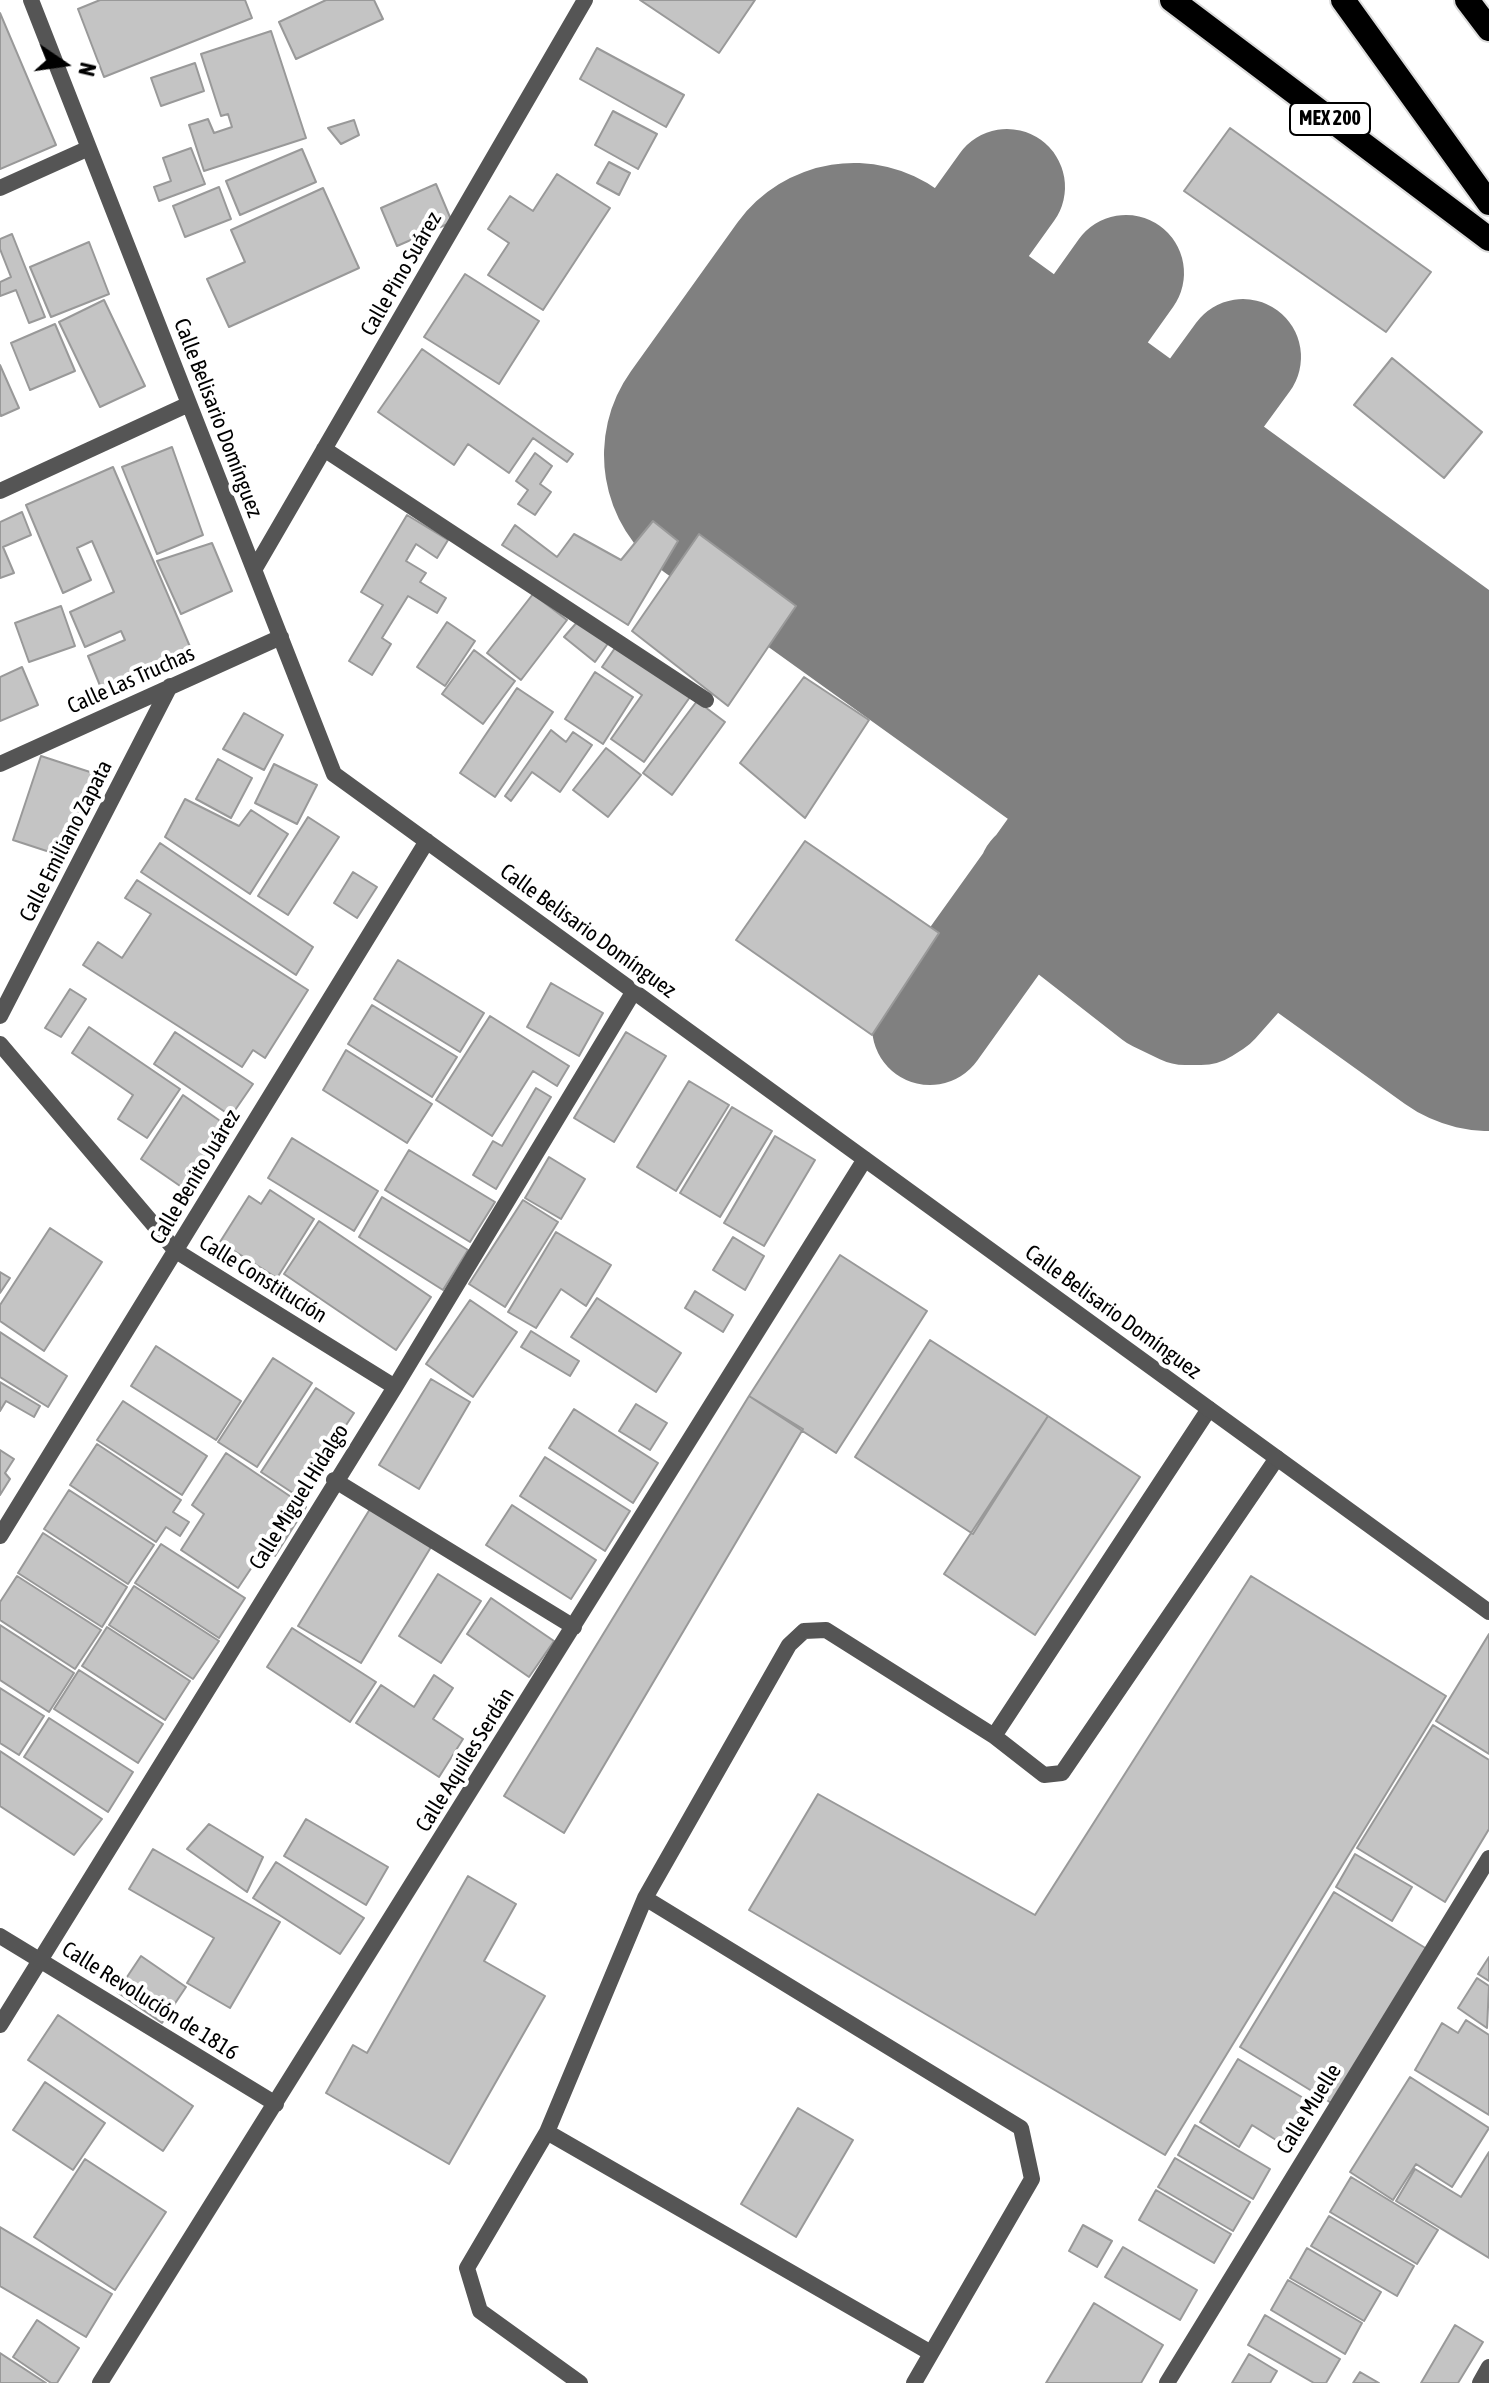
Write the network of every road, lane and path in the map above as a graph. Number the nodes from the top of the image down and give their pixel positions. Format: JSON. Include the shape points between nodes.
{"nodes":[{"id":1,"x":31,"y":0,"type":"edge"},
{"id":2,"x":585,"y":0,"type":"edge"},
{"id":3,"x":1172,"y":0,"type":"edge"},
{"id":4,"x":1343,"y":0,"type":"edge"},
{"id":5,"x":1467,"y":0,"type":"edge"},
{"id":6,"x":1489,"y":29,"type":"edge"},
{"id":7,"x":89,"y":148,"type":"junction"},
{"id":8,"x":0,"y":188,"type":"edge"},
{"id":9,"x":1489,"y":203,"type":"edge"},
{"id":10,"x":1489,"y":239,"type":"edge"},
{"id":11,"x":189,"y":404,"type":"junction"},
{"id":12,"x":324,"y":449,"type":"junction"},
{"id":13,"x":0,"y":491,"type":"edge"},
{"id":14,"x":254,"y":570,"type":"junction"},
{"id":15,"x":281,"y":637,"type":"junction"},
{"id":16,"x":170,"y":686,"type":"junction"},
{"id":17,"x":706,"y":700,"type":"dead end"},
{"id":18,"x":0,"y":764,"type":"edge"},
{"id":19,"x":427,"y":841,"type":"junction"},
{"id":20,"x":634,"y":991,"type":"junction"},
{"id":21,"x":0,"y":1016,"type":"edge"},
{"id":22,"x":0,"y":1044,"type":"edge"},
{"id":23,"x":865,"y":1159,"type":"junction"},
{"id":24,"x":176,"y":1251,"type":"junction"},
{"id":25,"x":395,"y":1387,"type":"junction"},
{"id":26,"x":1209,"y":1409,"type":"junction"},
{"id":27,"x":1277,"y":1458,"type":"junction"},
{"id":28,"x":334,"y":1480,"type":"junction"},
{"id":29,"x":0,"y":1536,"type":"edge"},
{"id":30,"x":1489,"y":1612,"type":"edge"},
{"id":31,"x":574,"y":1627,"type":"junction"},
{"id":32,"x":994,"y":1736,"type":"junction"},
{"id":33,"x":1489,"y":1858,"type":"edge"},
{"id":34,"x":645,"y":1898,"type":"junction"},
{"id":35,"x":0,"y":1936,"type":"edge"},
{"id":36,"x":40,"y":1959,"type":"junction"},
{"id":37,"x":0,"y":2025,"type":"edge"},
{"id":38,"x":276,"y":2104,"type":"junction"},
{"id":39,"x":547,"y":2132,"type":"junction"},
{"id":40,"x":931,"y":2353,"type":"junction"},
{"id":41,"x":1489,"y":2367,"type":"edge"},
{"id":42,"x":100,"y":2383,"type":"edge"},
{"id":43,"x":580,"y":2383,"type":"edge"},
{"id":44,"x":914,"y":2383,"type":"edge"},
{"id":45,"x":1167,"y":2383,"type":"edge"},
{"id":46,"x":1480,"y":2383,"type":"edge"}],
"edges":[{"from":1,"to":7,"type":"street","name":"Calle Belisario Domínguez"},
{"from":2,"to":12,"type":"street","name":"Calle Pino Suárez"},
{"from":3,"to":10,"type":"highway","number":"MEX 200"},
{"from":4,"to":9,"type":"highway"},
{"from":5,"to":6,"type":"highway"},
{"from":7,"to":8,"type":"street"},
{"from":7,"to":11,"type":"street","name":"Calle Belisario Domínguez"},
{"from":11,"to":13,"type":"street"},
{"from":11,"to":14,"type":"street","name":"Calle Belisario Domínguez"},
{"from":12,"to":14,"type":"street","name":"Calle Pino Suárez"},
{"from":12,"to":17,"type":"street"},
{"from":14,"to":15,"type":"street","name":"Calle Belisario Domínguez"},
{"from":15,"to":16,"type":"street","name":"Calle Las Truchas"},
{"from":15,"to":19,"type":"street","name":"Calle Belisario Domínguez","via":[[334,774]]},
{"from":16,"to":18,"type":"street","name":"Calle Las Truchas"},
{"from":16,"to":21,"type":"street","name":"Calle Emiliano Zapata"},
{"from":19,"to":20,"type":"street","name":"Calle Belisario Domínguez"},
{"from":19,"to":24,"type":"street","name":"Calle Benito Juárez"},
{"from":20,"to":23,"type":"street","name":"Calle Belisario Domínguez"},
{"from":20,"to":25,"type":"street","name":"Calle Miguel Hidalgo"},
{"from":22,"to":24,"type":"street","name":"Calle Constitución"},
{"from":23,"to":26,"type":"street","name":"Calle Belisario Domínguez"},
{"from":23,"to":31,"type":"street","name":"Calle Aquiles Serdán"},
{"from":24,"to":25,"type":"street","name":"Calle Constitución"},
{"from":24,"to":29,"type":"street","name":"Calle Benito Juárez"},
{"from":25,"to":28,"type":"street","name":"Calle Miguel Hidalgo"},
{"from":26,"to":27,"type":"street","name":"Calle Belisario Domínguez"},
{"from":26,"to":32,"type":"street"},
{"from":27,"to":30,"type":"street","name":"Calle Belisario Domínguez"},
{"from":27,"to":32,"type":"street","via":[[1062,1773],[1044,1775]]},
{"from":28,"to":31,"type":"street"},
{"from":28,"to":36,"type":"street","name":"Calle Miguel Hidalgo"},
{"from":31,"to":38,"type":"street","name":"Calle Aquiles Serdán"},
{"from":32,"to":34,"type":"street","via":[[826,1630],[804,1631],[789,1645]]},
{"from":33,"to":45,"type":"street","name":"Calle Muelle"},
{"from":34,"to":39,"type":"street"},
{"from":34,"to":40,"type":"street","via":[[1021,2128],[1032,2179]]},
{"from":35,"to":36,"type":"street","name":"Calle Revolución de 1816"},
{"from":36,"to":37,"type":"street","name":"Calle Miguel Hidalgo"},
{"from":36,"to":38,"type":"street","name":"Calle Revolución de 1816"},
{"from":38,"to":42,"type":"street","name":"Calle Aquiles Serdán"},
{"from":39,"to":40,"type":"street"},
{"from":39,"to":43,"type":"street","via":[[467,2268],[480,2311]]},
{"from":40,"to":44,"type":"street"},
{"from":41,"to":46,"type":"street"}]}
